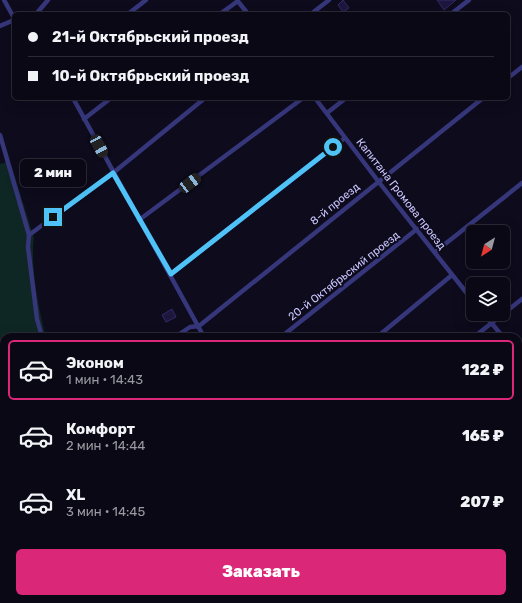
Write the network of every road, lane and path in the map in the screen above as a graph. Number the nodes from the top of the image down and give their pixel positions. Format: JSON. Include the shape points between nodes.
{"nodes":[{"id":1,"x":4,"y":0,"type":"edge"},
{"id":2,"x":48,"y":0,"type":"edge"},
{"id":3,"x":146,"y":0,"type":"edge"},
{"id":4,"x":237,"y":0,"type":"edge"},
{"id":5,"x":329,"y":0,"type":"edge"},
{"id":6,"x":469,"y":0,"type":"edge"},
{"id":7,"x":38,"y":12,"type":"edge"},
{"id":8,"x":131,"y":12,"type":"edge"},
{"id":9,"x":222,"y":12,"type":"edge"},
{"id":10,"x":246,"y":12,"type":"edge"},
{"id":11,"x":314,"y":12,"type":"edge"},
{"id":12,"x":454,"y":12,"type":"edge"},
{"id":13,"x":12,"y":15,"type":"edge"},
{"id":14,"x":12,"y":20,"type":"edge"},
{"id":15,"x":0,"y":26,"type":"edge"},
{"id":16,"x":522,"y":67,"type":"edge"},
{"id":17,"x":510,"y":76,"type":"edge"},
{"id":18,"x":74,"y":100,"type":"edge"},
{"id":19,"x":108,"y":100,"type":"edge"},
{"id":20,"x":203,"y":100,"type":"edge"},
{"id":21,"x":300,"y":100,"type":"edge"},
{"id":22,"x":317,"y":100,"type":"edge"},
{"id":23,"x":343,"y":100,"type":"edge"},
{"id":24,"x":479,"y":100,"type":"edge"},
{"id":25,"x":327,"y":113,"type":"junction"},
{"id":26,"x":84,"y":119,"type":"junction"},
{"id":27,"x":0,"y":135,"type":"edge"},
{"id":28,"x":345,"y":138,"type":"junction"},
{"id":29,"x":113,"y":173,"type":"junction"},
{"id":30,"x":378,"y":181,"type":"junction"},
{"id":31,"x":522,"y":183,"type":"edge"},
{"id":32,"x":139,"y":220,"type":"junction"},
{"id":33,"x":417,"y":229,"type":"junction"},
{"id":34,"x":29,"y":235,"type":"junction"},
{"id":35,"x":435,"y":252,"type":"junction"},
{"id":36,"x":171,"y":274,"type":"junction"},
{"id":37,"x":452,"y":275,"type":"junction"},
{"id":38,"x":466,"y":292,"type":"edge"},
{"id":39,"x":522,"y":299,"type":"edge"},
{"id":40,"x":510,"y":308,"type":"edge"},
{"id":41,"x":494,"y":321,"type":"edge"},
{"id":42,"x":491,"y":323,"type":"junction"},
{"id":43,"x":199,"y":326,"type":"junction"},
{"id":44,"x":41,"y":333,"type":"edge"},
{"id":45,"x":180,"y":333,"type":"edge"},
{"id":46,"x":202,"y":333,"type":"edge"},
{"id":47,"x":286,"y":333,"type":"edge"},
{"id":48,"x":382,"y":333,"type":"edge"},
{"id":49,"x":479,"y":333,"type":"edge"},
{"id":50,"x":500,"y":333,"type":"edge"}],
"edges":[{"from":1,"to":13,"type":"street"},
{"from":2,"to":7,"type":"street"},
{"from":3,"to":8,"type":"street"},
{"from":4,"to":9,"type":"street"},
{"from":4,"to":10,"type":"street"},
{"from":5,"to":11,"type":"street"},
{"from":6,"to":12,"type":"street"},
{"from":14,"to":15,"type":"street"},
{"from":16,"to":17,"type":"street"},
{"from":18,"to":26,"type":"street"},
{"from":19,"to":26,"type":"street"},
{"from":20,"to":29,"type":"street"},
{"from":21,"to":32,"type":"street"},
{"from":22,"to":25,"type":"street","name":"Капитана Громова проезд"},
{"from":23,"to":25,"type":"street"},
{"from":24,"to":30,"type":"street","name":"8-й проезд"},
{"from":25,"to":28,"type":"street","name":"Капитана Громова проезд"},
{"from":26,"to":29,"type":"street"},
{"from":27,"to":34,"type":"street"},
{"from":28,"to":30,"type":"street","name":"Капитана Громова проезд"},
{"from":28,"to":36,"type":"street"},
{"from":29,"to":32,"type":"street"},
{"from":29,"to":34,"type":"street"},
{"from":30,"to":33,"type":"street","name":"Капитана Громова проезд"},
{"from":30,"to":43,"type":"street","name":"8-й проезд"},
{"from":31,"to":35,"type":"street"},
{"from":32,"to":36,"type":"street"},
{"from":33,"to":35,"type":"street","name":"Капитана Громова проезд"},
{"from":33,"to":47,"type":"street","name":"20-й Октябрьский проезд"},
{"from":34,"to":44,"type":"street","via":[[29,261]]},
{"from":35,"to":37,"type":"street","name":"Капитана Громова проезд"},
{"from":36,"to":43,"type":"street"},
{"from":37,"to":38,"type":"street","name":"Капитана Громова проезд"},
{"from":37,"to":48,"type":"street"},
{"from":39,"to":40,"type":"street"},
{"from":41,"to":42,"type":"street"},
{"from":42,"to":49,"type":"street"},
{"from":42,"to":50,"type":"street"},
{"from":43,"to":45,"type":"street","name":"8-й проезд","via":[[190,327]]},
{"from":43,"to":46,"type":"street"}]}
